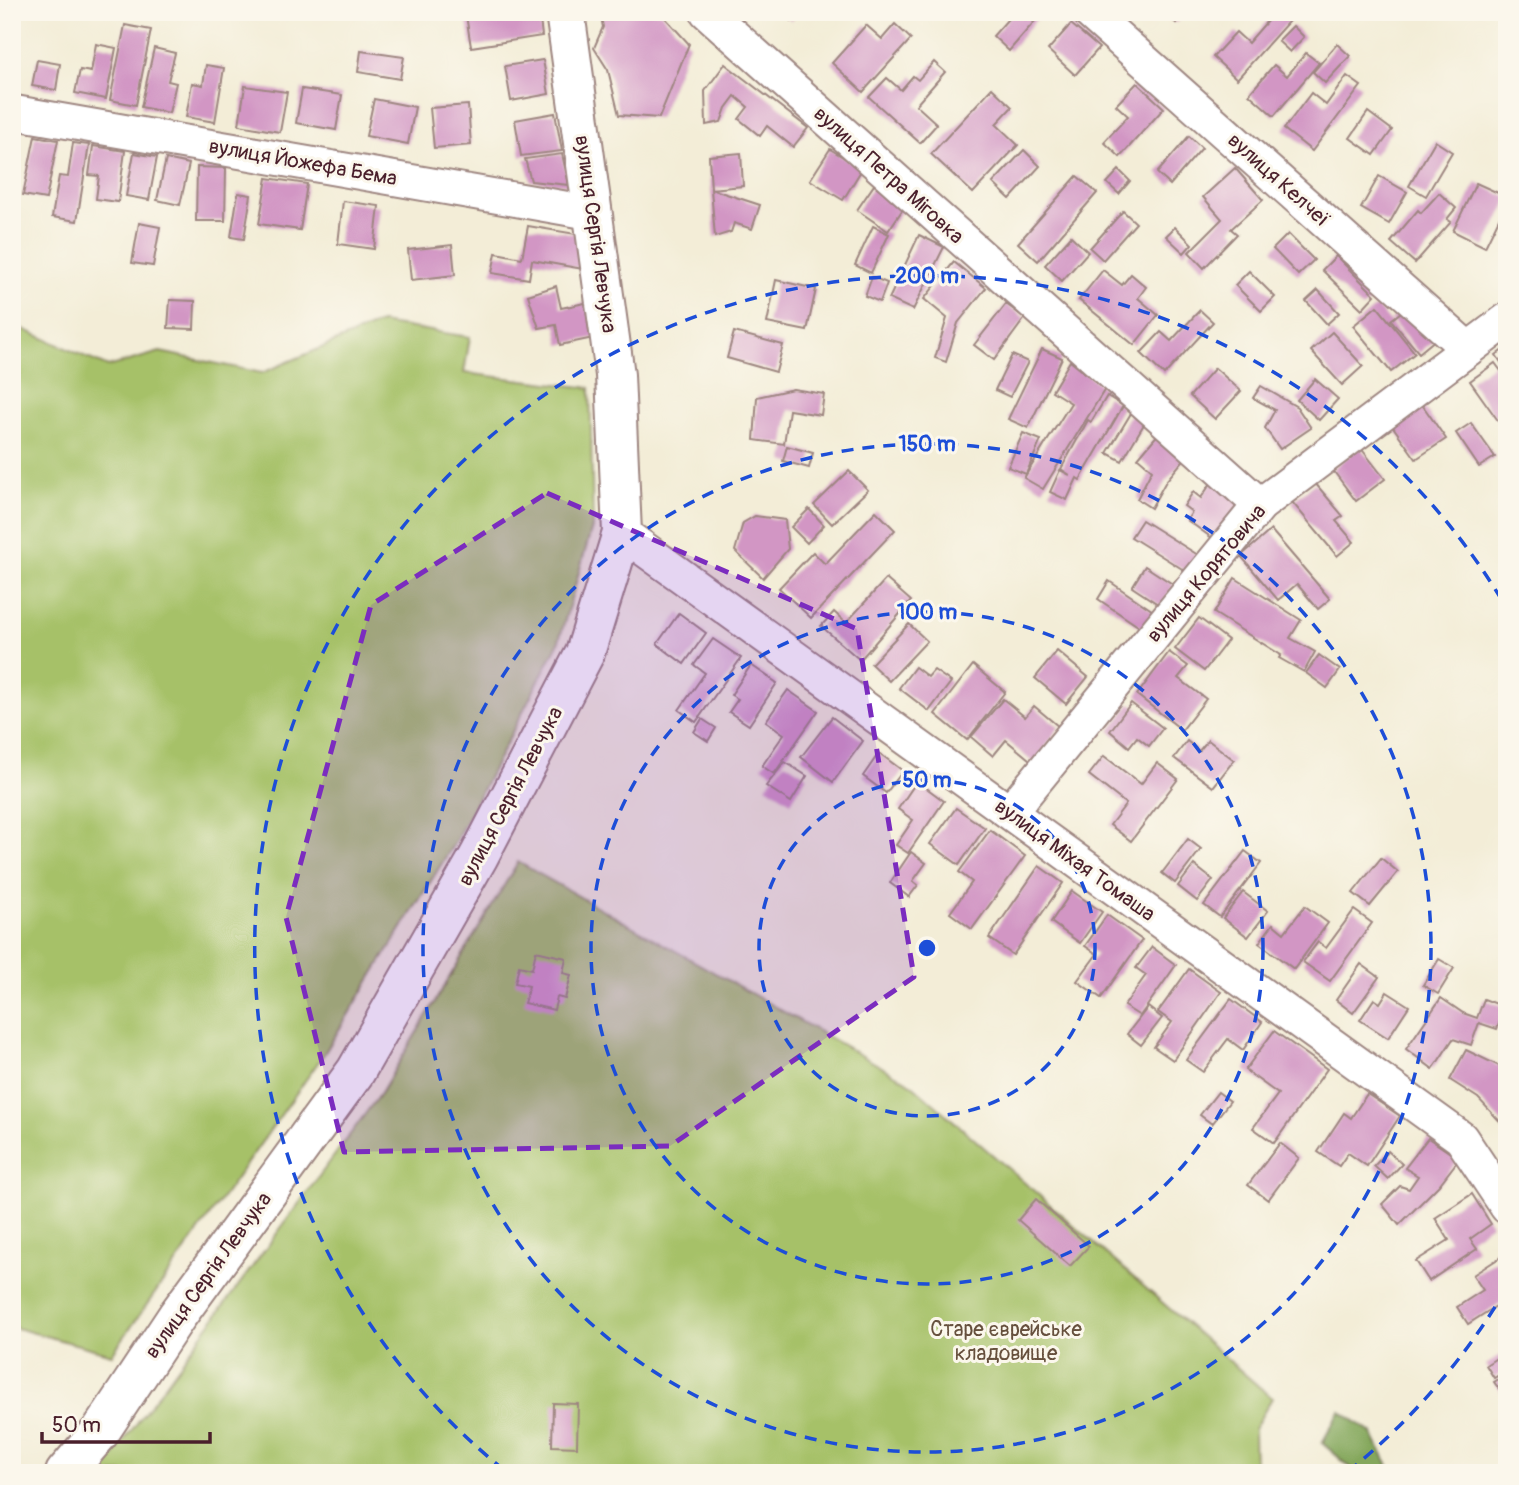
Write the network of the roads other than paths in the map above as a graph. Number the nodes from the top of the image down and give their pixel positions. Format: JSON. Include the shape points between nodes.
{"nodes":[{"id":1,"x":565,"y":12,"type":"edge"},
{"id":2,"x":707,"y":12,"type":"edge"},
{"id":3,"x":1089,"y":12,"type":"edge"},
{"id":4,"x":12,"y":112,"type":"edge"},
{"id":5,"x":593,"y":213,"type":"junction"},
{"id":6,"x":1507,"y":320,"type":"edge"},
{"id":7,"x":1468,"y":349,"type":"junction"},
{"id":8,"x":1260,"y":505,"type":"junction"},
{"id":9,"x":622,"y":533,"type":"junction"},
{"id":10,"x":1010,"y":813,"type":"junction"},
{"id":11,"x":1507,"y":1207,"type":"edge"},
{"id":12,"x":65,"y":1473,"type":"edge"}],
"edges":[{"from":1,"to":5,"type":"main road","name":"вулиця Сергія Левчука"},
{"from":2,"to":8,"type":"street","name":"вулиця Петра Міговка"},
{"from":3,"to":7,"type":"street","name":"вулиця Келчеї"},
{"from":4,"to":5,"type":"street","name":"вулиця Йожефа Бема"},
{"from":5,"to":9,"type":"main road","name":"вулиця Сергія Левчука","via":[[615,375]]},
{"from":6,"to":7,"type":"street","name":"вулиця Корятовича"},
{"from":7,"to":8,"type":"street","name":"вулиця Корятовича"},
{"from":8,"to":10,"type":"street","name":"вулиця Корятовича"},
{"from":9,"to":10,"type":"street","name":"вулиця Міхая Томаша"},
{"from":9,"to":12,"type":"main road","name":"вулиця Сергія Левчука","via":[[585,653],[479,856],[356,1071],[177,1316],[100,1432]]},
{"from":10,"to":11,"type":"street","name":"вулиця Міхая Томаша","via":[[1461,1138]]}]}
